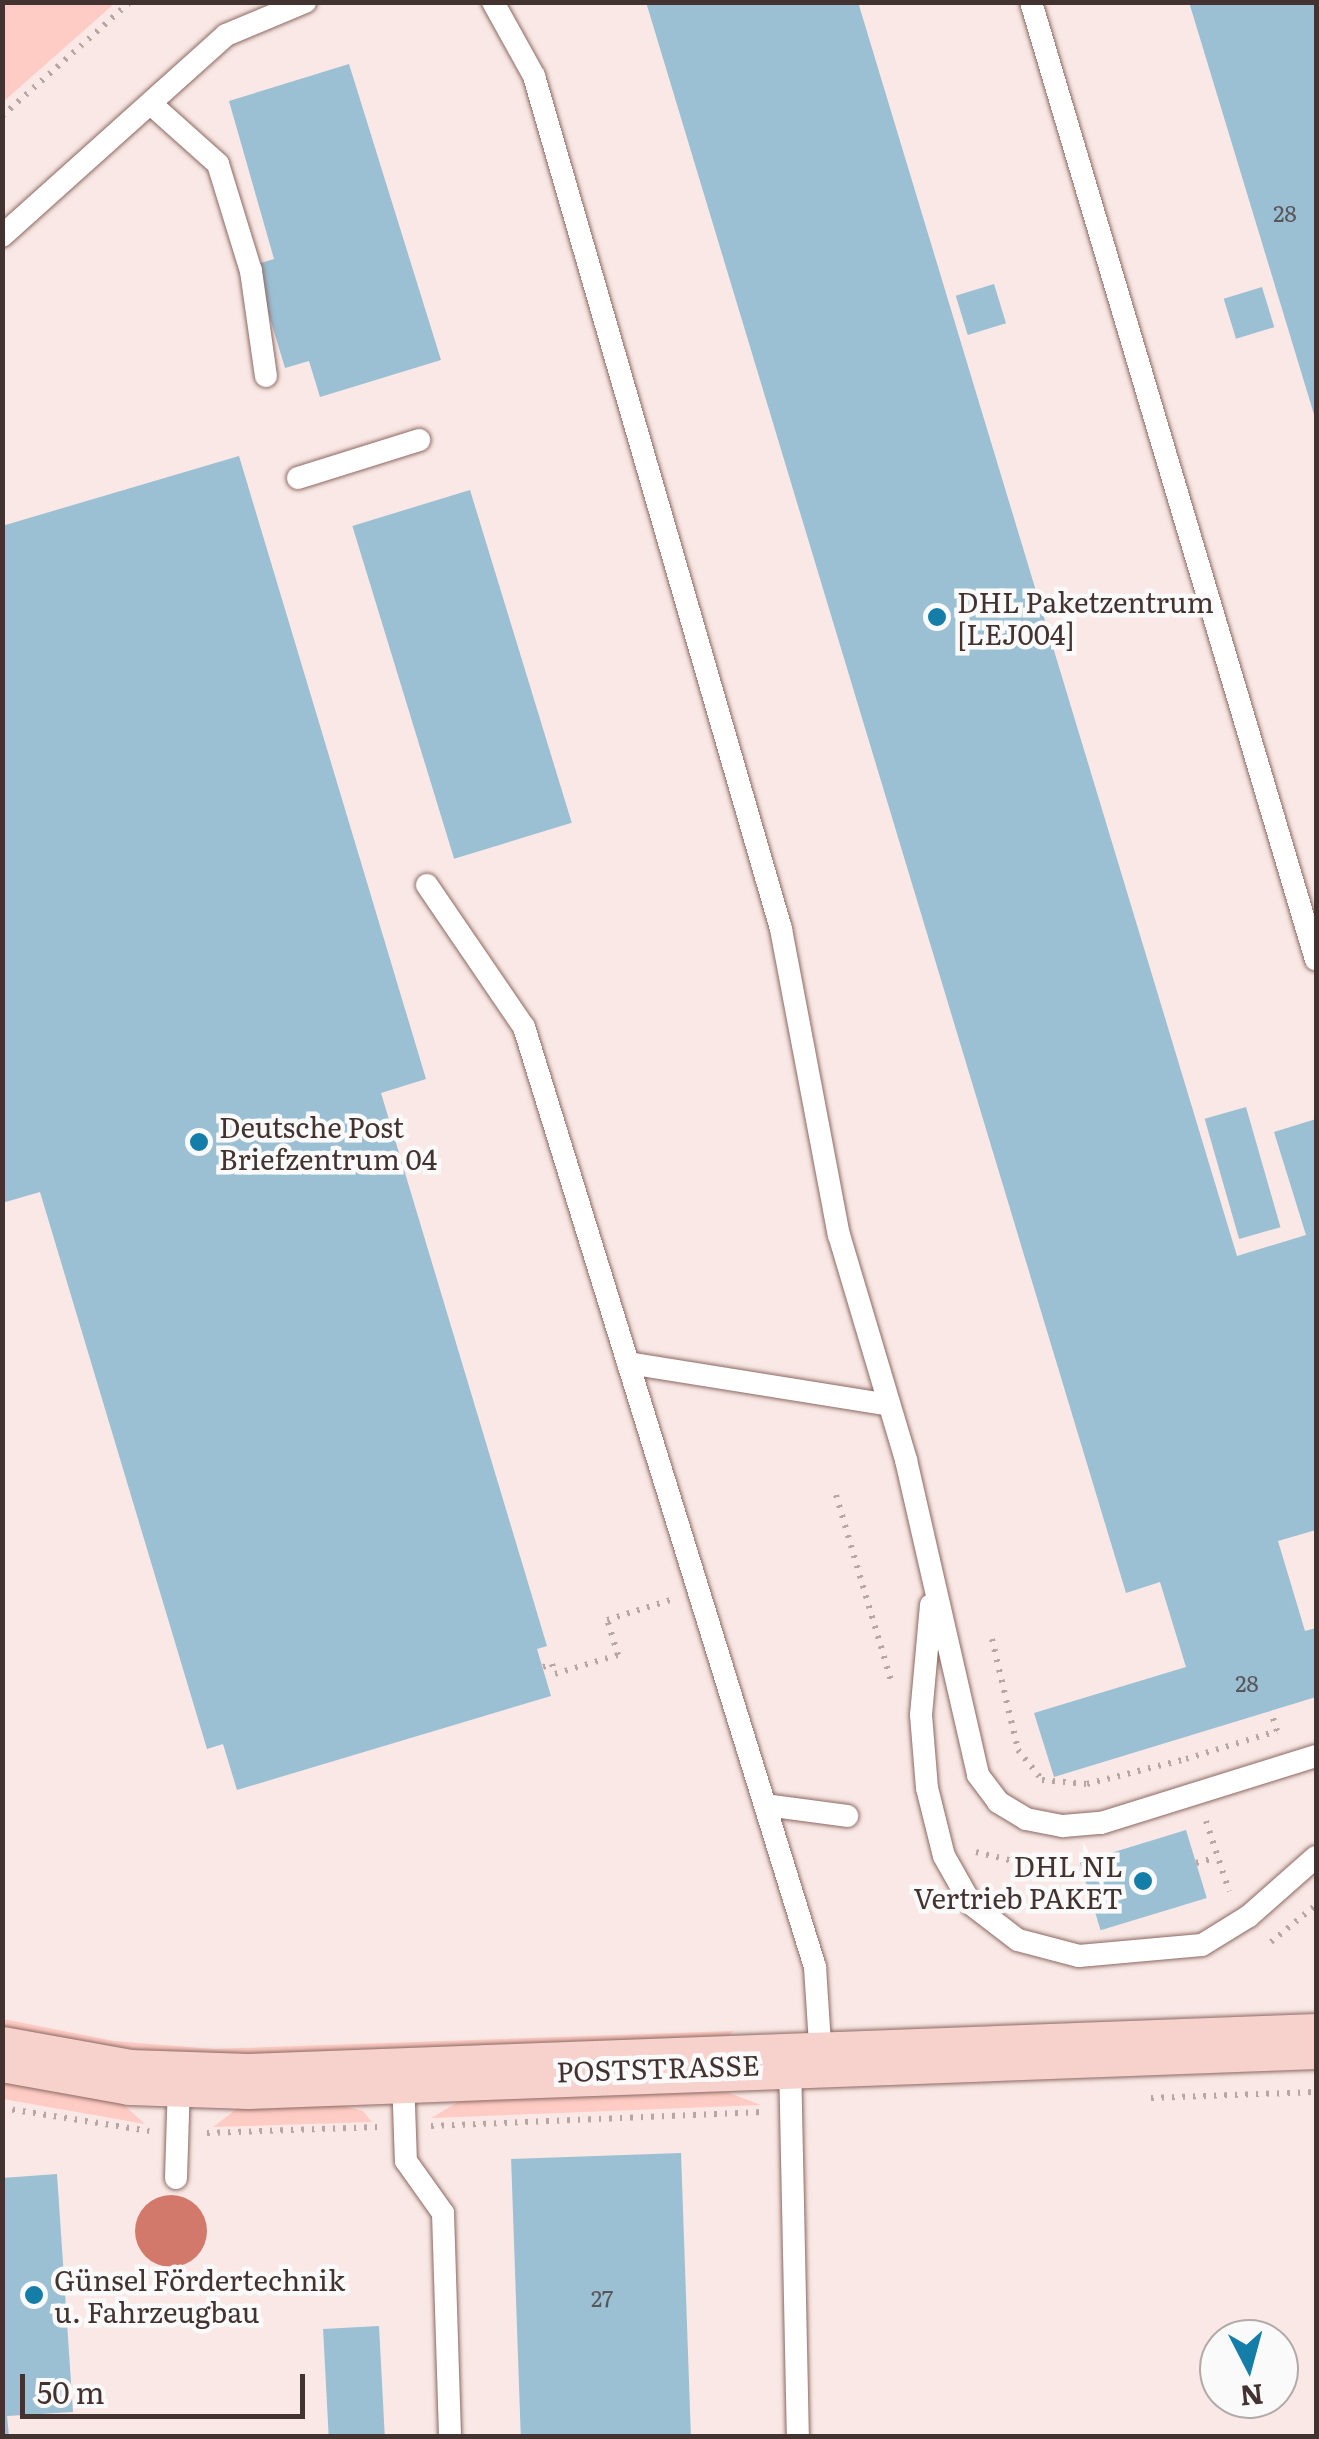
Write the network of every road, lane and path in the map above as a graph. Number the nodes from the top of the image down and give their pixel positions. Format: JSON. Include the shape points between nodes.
{"nodes":[{"id":1,"x":130,"y":2,"type":"edge"},
{"id":2,"x":305,"y":2,"type":"edge"},
{"id":3,"x":493,"y":2,"type":"edge"},
{"id":4,"x":1031,"y":2,"type":"edge"},
{"id":5,"x":151,"y":104,"type":"junction"},
{"id":6,"x":2,"y":116,"type":"edge"},
{"id":7,"x":2,"y":236,"type":"edge"},
{"id":8,"x":266,"y":376,"type":"dead end"},
{"id":9,"x":420,"y":440,"type":"dead end"},
{"id":10,"x":298,"y":478,"type":"dead end"},
{"id":11,"x":427,"y":885,"type":"dead end"},
{"id":12,"x":1316,"y":960,"type":"edge"},
{"id":13,"x":628,"y":1363,"type":"junction"},
{"id":14,"x":890,"y":1404,"type":"junction"},
{"id":15,"x":836,"y":1494,"type":"dead end"},
{"id":16,"x":933,"y":1582,"type":"junction"},
{"id":17,"x":699,"y":1592,"type":"junction"},
{"id":18,"x":992,"y":1639,"type":"dead end"},
{"id":19,"x":543,"y":1667,"type":"dead end"},
{"id":20,"x":898,"y":1702,"type":"dead end"},
{"id":21,"x":1271,"y":1711,"type":"dead end"},
{"id":22,"x":1316,"y":1756,"type":"edge"},
{"id":23,"x":766,"y":1805,"type":"junction"},
{"id":24,"x":848,"y":1816,"type":"dead end"},
{"id":25,"x":1205,"y":1818,"type":"dead end"},
{"id":26,"x":1316,"y":1857,"type":"edge"},
{"id":27,"x":1216,"y":1858,"type":"junction"},
{"id":28,"x":1196,"y":1863,"type":"dead end"},
{"id":29,"x":1229,"y":1890,"type":"dead end"},
{"id":30,"x":1316,"y":1905,"type":"edge"},
{"id":31,"x":1270,"y":1942,"type":"dead end"},
{"id":32,"x":1316,"y":2041,"type":"edge"},
{"id":33,"x":2,"y":2054,"type":"edge"},
{"id":34,"x":806,"y":2061,"type":"junction"},
{"id":35,"x":403,"y":2076,"type":"junction"},
{"id":36,"x":178,"y":2107,"type":"junction"},
{"id":37,"x":2,"y":2108,"type":"edge"},
{"id":38,"x":206,"y":2133,"type":"dead end"},
{"id":39,"x":176,"y":2178,"type":"dead end"},
{"id":40,"x":450,"y":2436,"type":"edge"},
{"id":41,"x":798,"y":2436,"type":"edge"}],
"edges":[{"from":1,"to":6,"type":"path"},
{"from":2,"to":5,"type":"lane","via":[[226,35]]},
{"from":3,"to":14,"type":"lane","via":[[534,76],[781,929],[839,1235]]},
{"from":4,"to":12,"type":"lane"},
{"from":5,"to":7,"type":"lane"},
{"from":5,"to":8,"type":"lane","via":[[218,164],[251,271]]},
{"from":9,"to":10,"type":"lane"},
{"from":11,"to":13,"type":"lane","via":[[524,1027]]},
{"from":13,"to":14,"type":"lane"},
{"from":13,"to":17,"type":"lane"},
{"from":14,"to":16,"type":"lane"},
{"from":15,"to":20,"type":"path"},
{"from":16,"to":22,"type":"lane","via":[[978,1775],[998,1802],[1026,1818],[1063,1826],[1100,1823]]},
{"from":16,"to":26,"type":"lane","via":[[920,1715],[927,1788],[944,1856],[971,1904],[1018,1940],[1079,1956],[1202,1945],[1249,1916]]},
{"from":17,"to":19,"type":"path","via":[[608,1620],[618,1655],[555,1674],[552,1664]]},
{"from":17,"to":23,"type":"lane"},
{"from":18,"to":21,"type":"path","via":[[1026,1766],[1065,1786],[1277,1731]]},
{"from":23,"to":24,"type":"lane"},
{"from":23,"to":34,"type":"lane","via":[[815,1968]]},
{"from":25,"to":27,"type":"path"},
{"from":27,"to":28,"type":"path"},
{"from":27,"to":29,"type":"path"},
{"from":30,"to":31,"type":"path"},
{"from":32,"to":34,"type":"street","name":"POSTSTRASSE"},
{"from":33,"to":36,"type":"street","name":"POSTSTRASSE","via":[[76,2070]]},
{"from":34,"to":35,"type":"street","name":"POSTSTRASSE"},
{"from":34,"to":41,"type":"lane"},
{"from":35,"to":36,"type":"street","name":"POSTSTRASSE"},
{"from":35,"to":40,"type":"lane","via":[[406,2161],[444,2213]]},
{"from":36,"to":37,"type":"path","via":[[96,2127]]},
{"from":36,"to":38,"type":"path"},
{"from":36,"to":39,"type":"lane"}]}
